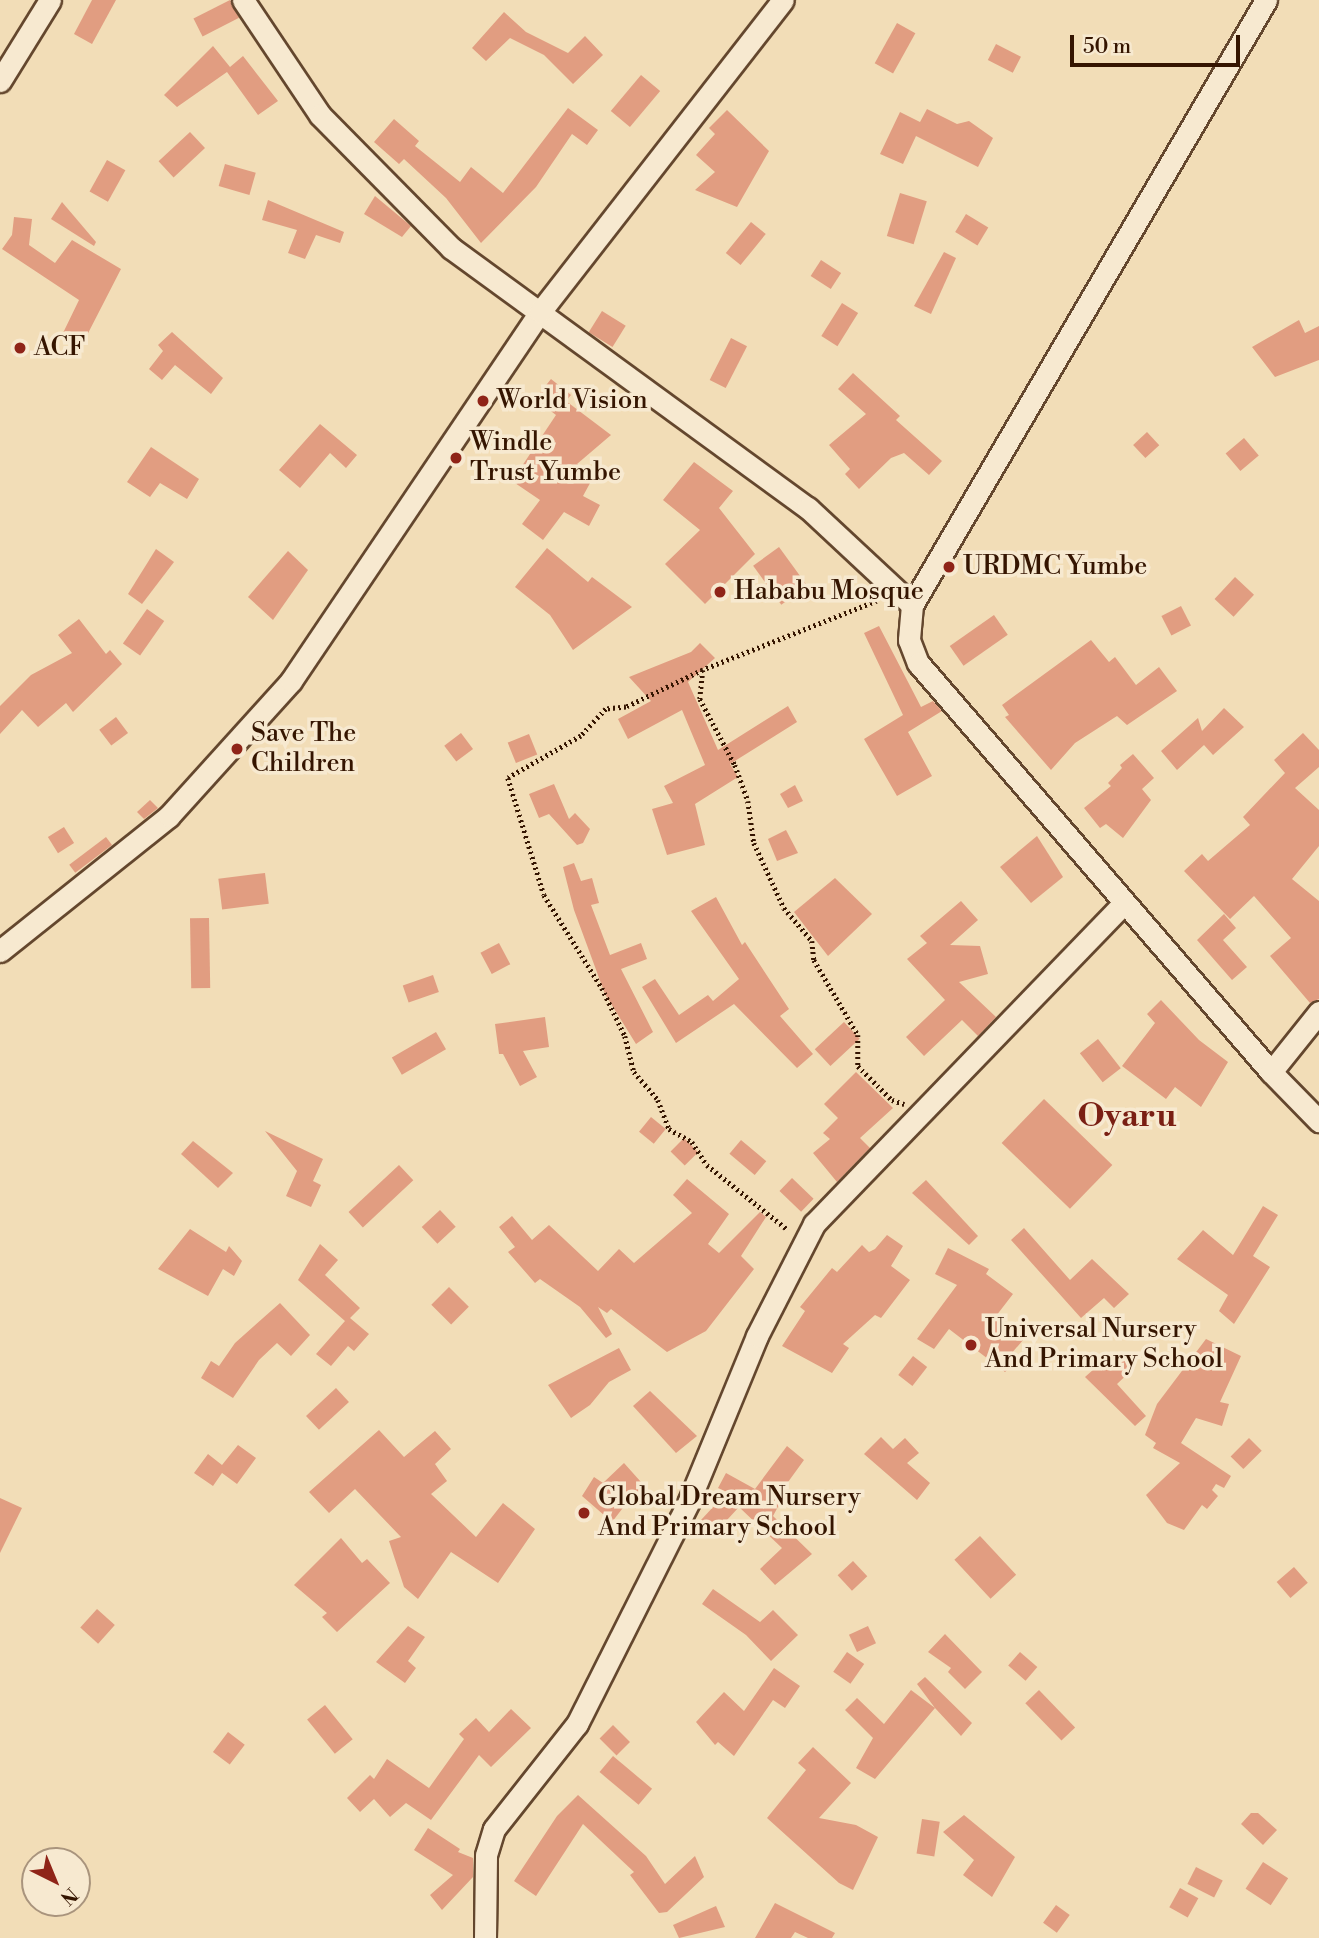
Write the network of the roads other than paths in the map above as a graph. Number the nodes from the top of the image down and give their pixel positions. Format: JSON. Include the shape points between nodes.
{"nodes":[{"id":1,"x":50,"y":0,"type":"edge"},
{"id":2,"x":243,"y":0,"type":"edge"},
{"id":3,"x":783,"y":0,"type":"edge"},
{"id":4,"x":1266,"y":0,"type":"edge"},
{"id":5,"x":0,"y":81,"type":"edge"},
{"id":6,"x":540,"y":312,"type":"junction"},
{"id":7,"x":912,"y":605,"type":"junction"},
{"id":8,"x":1124,"y":903,"type":"junction"},
{"id":9,"x":0,"y":951,"type":"edge"},
{"id":10,"x":1319,"y":1012,"type":"edge"},
{"id":11,"x":1271,"y":1072,"type":"junction"},
{"id":12,"x":1319,"y":1121,"type":"edge"},
{"id":13,"x":485,"y":1938,"type":"edge"}],
"edges":[{"from":1,"to":5,"type":"street"},
{"from":2,"to":6,"type":"street","via":[[320,115],[451,248]]},
{"from":3,"to":6,"type":"street"},
{"from":4,"to":7,"type":"street"},
{"from":6,"to":7,"type":"street","via":[[808,508]]},
{"from":6,"to":9,"type":"street","via":[[291,681],[169,816]]},
{"from":7,"to":8,"type":"street","via":[[909,640],[918,663]]},
{"from":8,"to":11,"type":"street"},
{"from":8,"to":13,"type":"street","via":[[921,1108],[814,1224],[757,1336],[689,1501],[577,1724],[494,1829],[486,1855]]},
{"from":10,"to":11,"type":"street"},
{"from":11,"to":12,"type":"street"}]}
